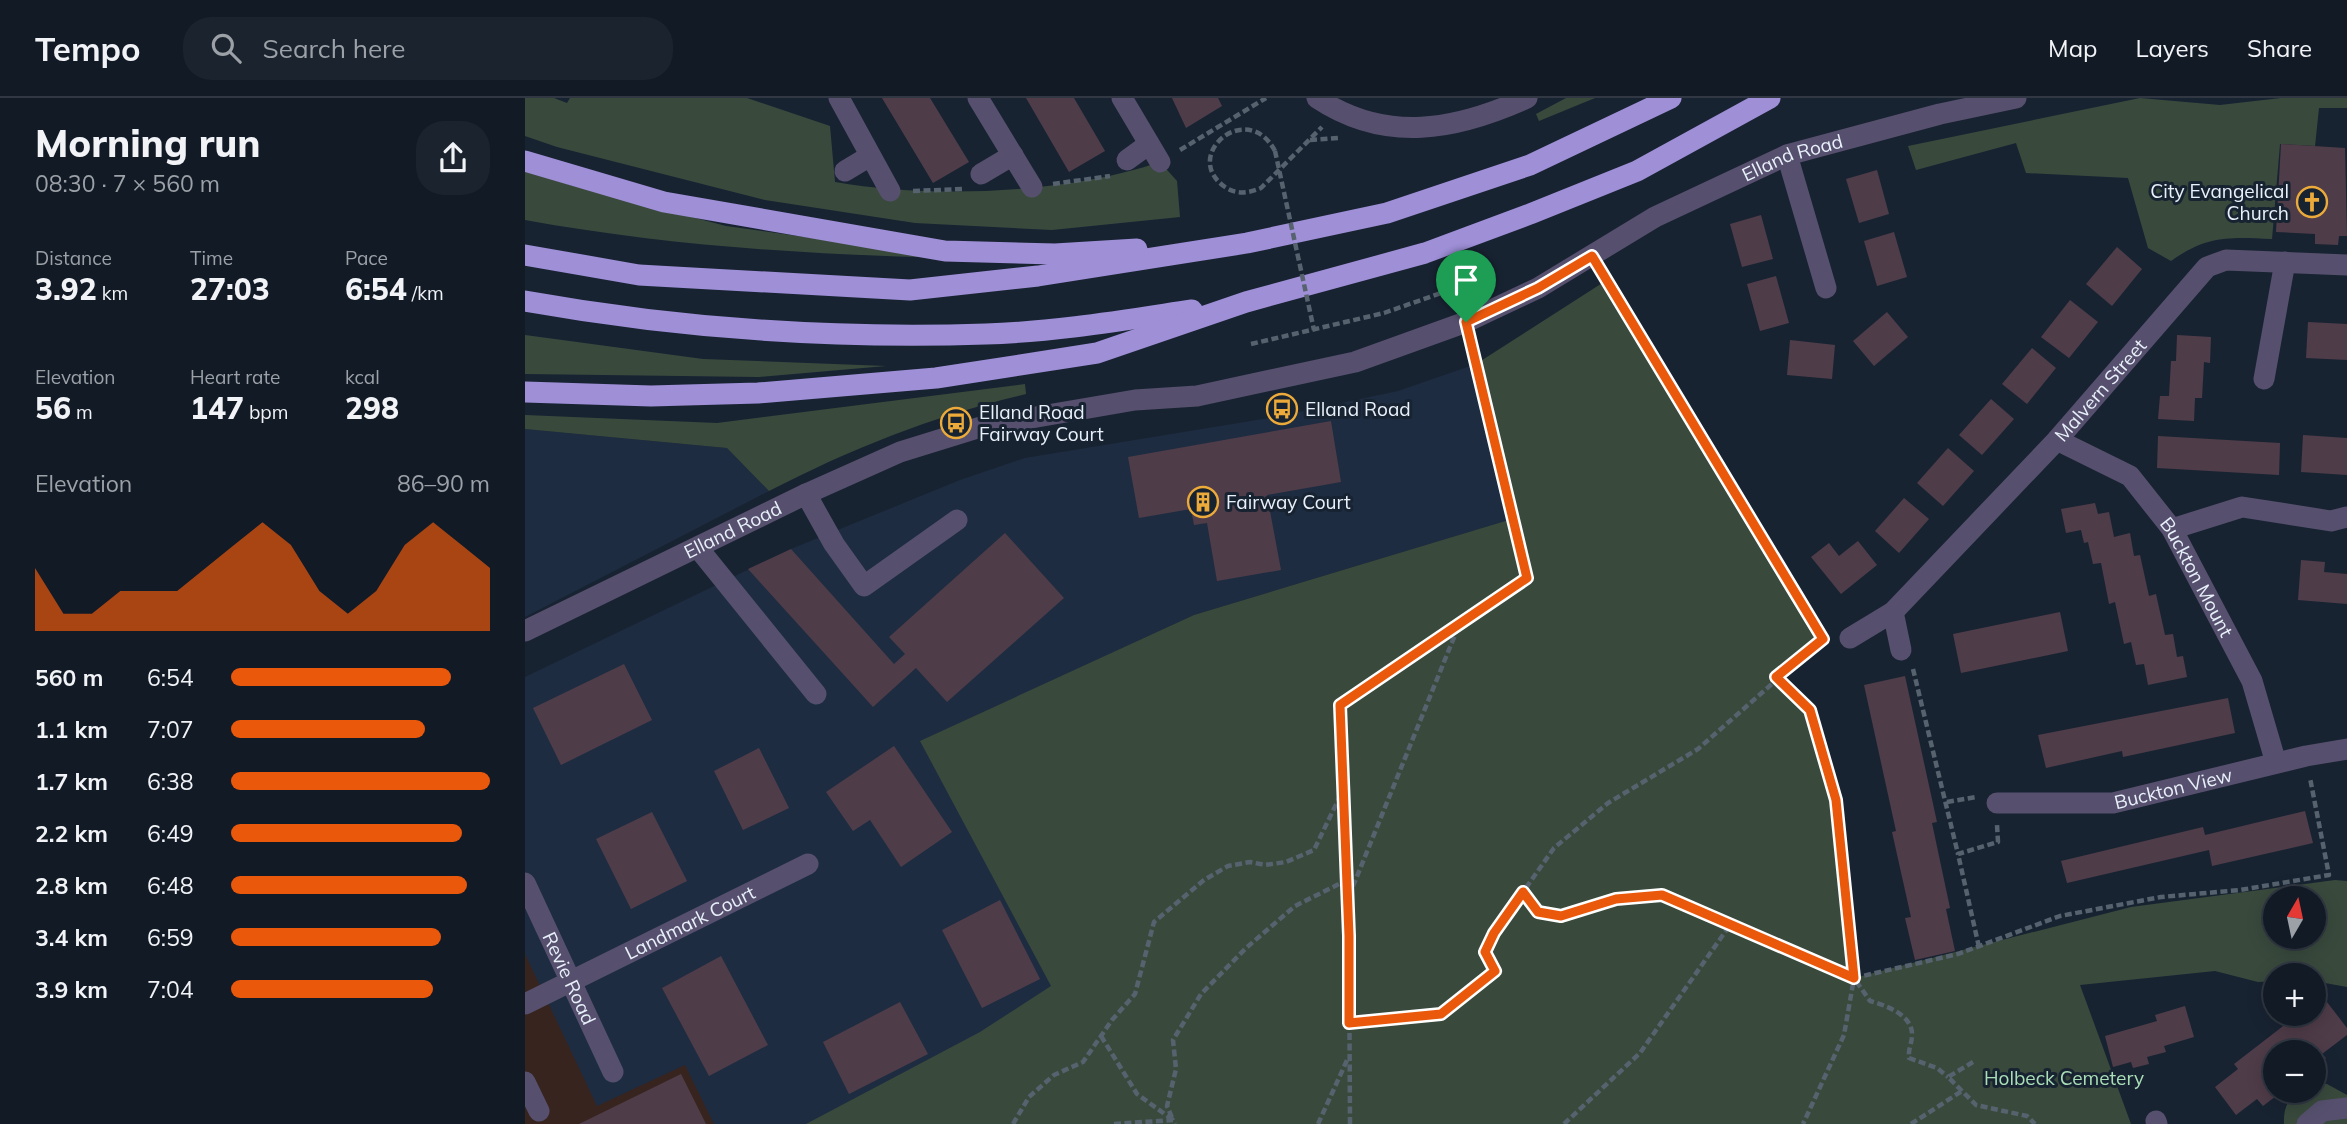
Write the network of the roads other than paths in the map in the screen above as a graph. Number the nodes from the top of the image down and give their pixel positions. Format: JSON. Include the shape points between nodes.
{"nodes":[{"id":1,"x":839,"y":98,"type":"edge"},
{"id":2,"x":978,"y":98,"type":"edge"},
{"id":3,"x":1122,"y":98,"type":"edge"},
{"id":4,"x":1317,"y":98,"type":"edge"},
{"id":5,"x":1527,"y":98,"type":"edge"},
{"id":6,"x":1671,"y":98,"type":"edge"},
{"id":7,"x":1770,"y":98,"type":"edge"},
{"id":8,"x":2016,"y":98,"type":"edge"},
{"id":9,"x":1013,"y":155,"type":"junction"},
{"id":10,"x":1787,"y":155,"type":"junction"},
{"id":11,"x":870,"y":156,"type":"junction"},
{"id":12,"x":525,"y":161,"type":"edge"},
{"id":13,"x":1119,"y":168,"type":"road end"},
{"id":14,"x":845,"y":171,"type":"dead end"},
{"id":15,"x":974,"y":181,"type":"road end"},
{"id":16,"x":1032,"y":187,"type":"road end"},
{"id":17,"x":890,"y":191,"type":"road end"},
{"id":18,"x":1248,"y":243,"type":"junction"},
{"id":19,"x":525,"y":255,"type":"edge"},
{"id":20,"x":2285,"y":262,"type":"junction"},
{"id":21,"x":2347,"y":265,"type":"edge"},
{"id":22,"x":1826,"y":288,"type":"dead end"},
{"id":23,"x":525,"y":301,"type":"edge"},
{"id":24,"x":1246,"y":302,"type":"junction"},
{"id":25,"x":2264,"y":379,"type":"dead end"},
{"id":26,"x":525,"y":392,"type":"edge"},
{"id":27,"x":2057,"y":440,"type":"junction"},
{"id":28,"x":806,"y":494,"type":"junction"},
{"id":29,"x":2347,"y":517,"type":"edge"},
{"id":30,"x":957,"y":520,"type":"dead end"},
{"id":31,"x":2172,"y":529,"type":"junction"},
{"id":32,"x":698,"y":548,"type":"junction"},
{"id":33,"x":1893,"y":612,"type":"junction"},
{"id":34,"x":525,"y":631,"type":"edge"},
{"id":35,"x":1850,"y":638,"type":"dead end"},
{"id":36,"x":1901,"y":650,"type":"road end"},
{"id":37,"x":816,"y":694,"type":"dead end"},
{"id":38,"x":2347,"y":749,"type":"edge"},
{"id":39,"x":2276,"y":763,"type":"junction"},
{"id":40,"x":1997,"y":803,"type":"road end"},
{"id":41,"x":809,"y":864,"type":"dead end"},
{"id":42,"x":525,"y":883,"type":"edge"},
{"id":43,"x":570,"y":980,"type":"junction"},
{"id":44,"x":525,"y":1004,"type":"edge"},
{"id":45,"x":613,"y":1072,"type":"dead end"},
{"id":46,"x":525,"y":1082,"type":"edge"},
{"id":47,"x":2347,"y":1108,"type":"edge"},
{"id":48,"x":539,"y":1111,"type":"dead end"},
{"id":49,"x":2308,"y":1124,"type":"edge"}],
"edges":[{"from":1,"to":11,"type":"street"},
{"from":2,"to":9,"type":"street"},
{"from":3,"to":13,"type":"street","via":[[1155,153]]},
{"from":4,"to":5,"type":"street","via":[[1337,111],[1377,124],[1415,128],[1456,125]]},
{"from":6,"to":18,"type":"highway","via":[[1530,165],[1387,213]]},
{"from":7,"to":24,"type":"highway","via":[[1637,171],[1530,214],[1425,253]]},
{"from":8,"to":10,"type":"street","name":"Elland Road"},
{"from":9,"to":15,"type":"street"},
{"from":9,"to":16,"type":"street"},
{"from":10,"to":22,"type":"street"},
{"from":10,"to":28,"type":"street","name":"Elland Road","via":[[1655,217],[1538,288],[1466,322],[1355,362],[1197,396],[1135,400],[984,426],[900,452]]},
{"from":11,"to":14,"type":"street"},
{"from":11,"to":17,"type":"street"},
{"from":12,"to":18,"type":"highway","via":[[664,202],[945,251],[1055,254]]},
{"from":18,"to":19,"type":"highway","via":[[1038,276],[910,290],[639,275]]},
{"from":20,"to":21,"type":"street","name":"Malvern Street"},
{"from":20,"to":25,"type":"street"},
{"from":20,"to":27,"type":"street","name":"Malvern Street","via":[[2227,260],[2207,267]]},
{"from":23,"to":24,"type":"highway","via":[[668,324],[975,334],[1112,322]]},
{"from":24,"to":26,"type":"highway","via":[[1097,353],[936,378],[758,393]]},
{"from":27,"to":31,"type":"street","name":"Buckton Mount","via":[[2130,476]]},
{"from":27,"to":33,"type":"street","name":"Malvern Street"},
{"from":28,"to":30,"type":"street","via":[[864,586]]},
{"from":28,"to":32,"type":"street","name":"Elland Road"},
{"from":29,"to":31,"type":"street","via":[[2331,521],[2242,507]]},
{"from":31,"to":39,"type":"street","name":"Buckton Mount","via":[[2252,681]]},
{"from":32,"to":34,"type":"street","name":"Elland Road"},
{"from":32,"to":37,"type":"street"},
{"from":33,"to":35,"type":"street","name":"Malvern Street"},
{"from":33,"to":36,"type":"street"},
{"from":38,"to":39,"type":"street","name":"Buckton View"},
{"from":39,"to":40,"type":"street","name":"Buckton View","via":[[2113,803]]},
{"from":41,"to":43,"type":"street","name":"Landmark Court"},
{"from":42,"to":43,"type":"street","name":"Revie Road"},
{"from":43,"to":44,"type":"street","name":"Landmark Court"},
{"from":43,"to":45,"type":"street","name":"Revie Road"},
{"from":46,"to":48,"type":"street"},
{"from":47,"to":49,"type":"street","via":[[2322,1111]]}]}
